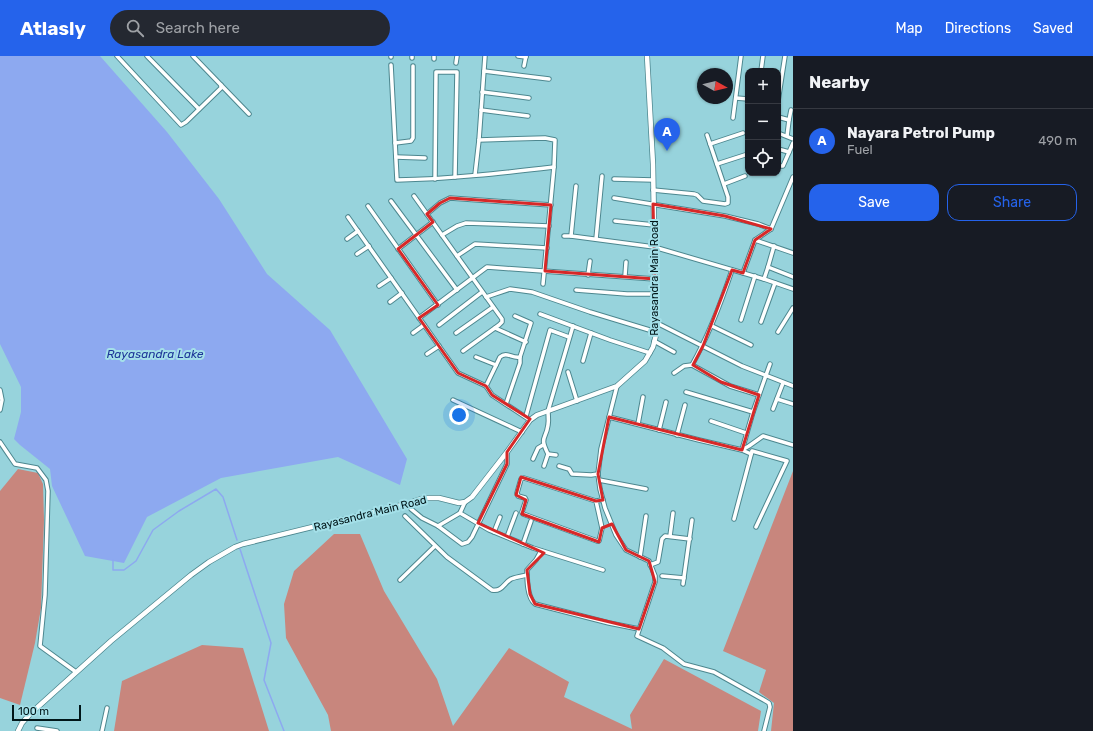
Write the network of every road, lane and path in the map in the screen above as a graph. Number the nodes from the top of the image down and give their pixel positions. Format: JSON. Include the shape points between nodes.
{"nodes":[{"id":1,"x":117,"y":56,"type":"edge"},
{"id":2,"x":147,"y":56,"type":"edge"},
{"id":3,"x":193,"y":56,"type":"edge"},
{"id":4,"x":457,"y":56,"type":"edge"},
{"id":5,"x":485,"y":56,"type":"edge"},
{"id":6,"x":518,"y":56,"type":"edge"},
{"id":7,"x":647,"y":56,"type":"edge"},
{"id":8,"x":741,"y":56,"type":"edge"},
{"id":9,"x":763,"y":56,"type":"edge"},
{"id":10,"x":785,"y":56,"type":"edge"},
{"id":11,"x":526,"y":57,"type":"edge"},
{"id":12,"x":456,"y":63,"type":"dead end"},
{"id":13,"x":390,"y":65,"type":"dead end"},
{"id":14,"x":412,"y":66,"type":"dead end"},
{"id":15,"x":524,"y":66,"type":"dead end"},
{"id":16,"x":761,"y":68,"type":"edge"},
{"id":17,"x":484,"y":72,"type":"junction"},
{"id":18,"x":549,"y":79,"type":"dead end"},
{"id":19,"x":781,"y":81,"type":"edge"},
{"id":20,"x":221,"y":85,"type":"junction"},
{"id":21,"x":482,"y":92,"type":"junction"},
{"id":22,"x":530,"y":98,"type":"dead end"},
{"id":23,"x":736,"y":98,"type":"junction"},
{"id":24,"x":745,"y":99,"type":"edge"},
{"id":25,"x":199,"y":109,"type":"junction"},
{"id":26,"x":481,"y":110,"type":"junction"},
{"id":27,"x":791,"y":110,"type":"dead end"},
{"id":28,"x":249,"y":114,"type":"dead end"},
{"id":29,"x":528,"y":116,"type":"dead end"},
{"id":30,"x":733,"y":118,"type":"dead end"},
{"id":31,"x":781,"y":119,"type":"edge"},
{"id":32,"x":789,"y":120,"type":"junction"},
{"id":33,"x":743,"y":133,"type":"dead end"},
{"id":34,"x":781,"y":134,"type":"edge"},
{"id":35,"x":707,"y":135,"type":"dead end"},
{"id":36,"x":787,"y":136,"type":"junction"},
{"id":37,"x":793,"y":139,"type":"edge"},
{"id":38,"x":479,"y":140,"type":"junction"},
{"id":39,"x":395,"y":142,"type":"junction"},
{"id":40,"x":793,"y":143,"type":"edge"},
{"id":41,"x":710,"y":144,"type":"junction"},
{"id":42,"x":781,"y":150,"type":"edge"},
{"id":43,"x":789,"y":152,"type":"junction"},
{"id":44,"x":745,"y":155,"type":"edge"},
{"id":45,"x":396,"y":157,"type":"junction"},
{"id":46,"x":425,"y":158,"type":"dead end"},
{"id":47,"x":717,"y":164,"type":"junction"},
{"id":48,"x":781,"y":166,"type":"edge"},
{"id":49,"x":554,"y":167,"type":"junction"},
{"id":50,"x":475,"y":175,"type":"junction"},
{"id":51,"x":602,"y":176,"type":"dead end"},
{"id":52,"x":745,"y":176,"type":"dead end"},
{"id":53,"x":455,"y":177,"type":"junction"},
{"id":54,"x":793,"y":177,"type":"edge"},
{"id":55,"x":435,"y":179,"type":"junction"},
{"id":56,"x":614,"y":179,"type":"dead end"},
{"id":57,"x":653,"y":180,"type":"junction"},
{"id":58,"x":724,"y":184,"type":"junction"},
{"id":59,"x":576,"y":186,"type":"dead end"},
{"id":60,"x":653,"y":190,"type":"junction"},
{"id":61,"x":414,"y":196,"type":"dead end"},
{"id":62,"x":614,"y":198,"type":"dead end"},
{"id":63,"x":391,"y":201,"type":"dead end"},
{"id":64,"x":653,"y":204,"type":"junction"},
{"id":65,"x":551,"y":205,"type":"junction"},
{"id":66,"x":368,"y":206,"type":"dead end"},
{"id":67,"x":427,"y":214,"type":"junction"},
{"id":68,"x":348,"y":217,"type":"dead end"},
{"id":69,"x":615,"y":221,"type":"dead end"},
{"id":70,"x":433,"y":222,"type":"junction"},
{"id":71,"x":654,"y":225,"type":"junction"},
{"id":72,"x":549,"y":226,"type":"junction"},
{"id":73,"x":771,"y":229,"type":"junction"},
{"id":74,"x":358,"y":231,"type":"junction"},
{"id":75,"x":416,"y":235,"type":"junction"},
{"id":76,"x":442,"y":235,"type":"junction"},
{"id":77,"x":564,"y":236,"type":"dead end"},
{"id":78,"x":571,"y":236,"type":"junction"},
{"id":79,"x":347,"y":239,"type":"dead end"},
{"id":80,"x":596,"y":239,"type":"junction"},
{"id":81,"x":755,"y":240,"type":"junction"},
{"id":82,"x":369,"y":246,"type":"junction"},
{"id":83,"x":774,"y":246,"type":"junction"},
{"id":84,"x":654,"y":247,"type":"junction"},
{"id":85,"x":547,"y":248,"type":"junction"},
{"id":86,"x":398,"y":249,"type":"junction"},
{"id":87,"x":793,"y":253,"type":"edge"},
{"id":88,"x":357,"y":254,"type":"dead end"},
{"id":89,"x":457,"y":256,"type":"junction"},
{"id":90,"x":590,"y":261,"type":"dead end"},
{"id":91,"x":626,"y":262,"type":"dead end"},
{"id":92,"x":768,"y":267,"type":"junction"},
{"id":93,"x":732,"y":270,"type":"junction"},
{"id":94,"x":545,"y":271,"type":"junction"},
{"id":95,"x":588,"y":274,"type":"junction"},
{"id":96,"x":743,"y":274,"type":"junction"},
{"id":97,"x":625,"y":276,"type":"junction"},
{"id":98,"x":755,"y":276,"type":"junction"},
{"id":99,"x":793,"y":277,"type":"edge"},
{"id":100,"x":391,"y":278,"type":"junction"},
{"id":101,"x":473,"y":278,"type":"junction"},
{"id":102,"x":655,"y":279,"type":"junction"},
{"id":103,"x":764,"y":279,"type":"junction"},
{"id":104,"x":775,"y":283,"type":"junction"},
{"id":105,"x":543,"y":284,"type":"dead end"},
{"id":106,"x":379,"y":286,"type":"dead end"},
{"id":107,"x":793,"y":289,"type":"edge"},
{"id":108,"x":457,"y":290,"type":"junction"},
{"id":109,"x":576,"y":290,"type":"dead end"},
{"id":110,"x":482,"y":292,"type":"junction"},
{"id":111,"x":402,"y":293,"type":"junction"},
{"id":112,"x":655,"y":294,"type":"junction"},
{"id":113,"x":486,"y":297,"type":"junction"},
{"id":114,"x":390,"y":302,"type":"dead end"},
{"id":115,"x":438,"y":305,"type":"junction"},
{"id":116,"x":493,"y":307,"type":"junction"},
{"id":117,"x":793,"y":308,"type":"edge"},
{"id":118,"x":540,"y":314,"type":"dead end"},
{"id":119,"x":515,"y":316,"type":"dead end"},
{"id":120,"x":419,"y":318,"type":"junction"},
{"id":121,"x":741,"y":320,"type":"dead end"},
{"id":122,"x":655,"y":322,"type":"junction"},
{"id":123,"x":761,"y":322,"type":"dead end"},
{"id":124,"x":424,"y":325,"type":"junction"},
{"id":125,"x":439,"y":325,"type":"dead end"},
{"id":126,"x":573,"y":326,"type":"junction"},
{"id":127,"x":712,"y":326,"type":"junction"},
{"id":128,"x":495,"y":328,"type":"junction"},
{"id":129,"x":656,"y":332,"type":"junction"},
{"id":130,"x":778,"y":332,"type":"dead end"},
{"id":131,"x":413,"y":333,"type":"dead end"},
{"id":132,"x":456,"y":333,"type":"dead end"},
{"id":133,"x":591,"y":333,"type":"junction"},
{"id":134,"x":569,"y":337,"type":"junction"},
{"id":135,"x":654,"y":341,"type":"junction"},
{"id":136,"x":526,"y":342,"type":"junction"},
{"id":137,"x":751,"y":345,"type":"dead end"},
{"id":138,"x":439,"y":346,"type":"junction"},
{"id":139,"x":703,"y":346,"type":"junction"},
{"id":140,"x":463,"y":351,"type":"dead end"},
{"id":141,"x":674,"y":352,"type":"dead end"},
{"id":142,"x":650,"y":353,"type":"junction"},
{"id":143,"x":428,"y":354,"type":"dead end"},
{"id":144,"x":476,"y":357,"type":"dead end"},
{"id":145,"x":520,"y":357,"type":"junction"},
{"id":146,"x":583,"y":361,"type":"dead end"},
{"id":147,"x":770,"y":364,"type":"dead end"},
{"id":148,"x":496,"y":365,"type":"junction"},
{"id":149,"x":692,"y":365,"type":"junction"},
{"id":150,"x":568,"y":372,"type":"dead end"},
{"id":151,"x":674,"y":374,"type":"dead end"},
{"id":152,"x":766,"y":375,"type":"junction"},
{"id":153,"x":783,"y":383,"type":"junction"},
{"id":154,"x":486,"y":386,"type":"junction"},
{"id":155,"x":617,"y":386,"type":"junction"},
{"id":156,"x":793,"y":386,"type":"edge"},
{"id":157,"x":0,"y":390,"type":"edge"},
{"id":158,"x":686,"y":392,"type":"dead end"},
{"id":159,"x":759,"y":395,"type":"junction"},
{"id":160,"x":643,"y":397,"type":"dead end"},
{"id":161,"x":777,"y":398,"type":"junction"},
{"id":162,"x":453,"y":400,"type":"dead end"},
{"id":163,"x":578,"y":401,"type":"junction"},
{"id":164,"x":666,"y":402,"type":"dead end"},
{"id":165,"x":506,"y":404,"type":"junction"},
{"id":166,"x":685,"y":404,"type":"dead end"},
{"id":167,"x":793,"y":404,"type":"edge"},
{"id":168,"x":773,"y":409,"type":"dead end"},
{"id":169,"x":0,"y":410,"type":"edge"},
{"id":170,"x":548,"y":411,"type":"junction"},
{"id":171,"x":753,"y":412,"type":"junction"},
{"id":172,"x":526,"y":416,"type":"junction"},
{"id":173,"x":609,"y":417,"type":"junction"},
{"id":174,"x":530,"y":420,"type":"junction"},
{"id":175,"x":711,"y":421,"type":"dead end"},
{"id":176,"x":638,"y":424,"type":"junction"},
{"id":177,"x":659,"y":430,"type":"junction"},
{"id":178,"x":522,"y":432,"type":"junction"},
{"id":179,"x":746,"y":433,"type":"junction"},
{"id":180,"x":677,"y":435,"type":"junction"},
{"id":181,"x":0,"y":442,"type":"edge"},
{"id":182,"x":543,"y":445,"type":"junction"},
{"id":183,"x":793,"y":445,"type":"edge"},
{"id":184,"x":532,"y":446,"type":"dead end"},
{"id":185,"x":538,"y":448,"type":"junction"},
{"id":186,"x":742,"y":450,"type":"junction"},
{"id":187,"x":507,"y":452,"type":"junction"},
{"id":188,"x":548,"y":454,"type":"junction"},
{"id":189,"x":751,"y":454,"type":"junction"},
{"id":190,"x":556,"y":455,"type":"dead end"},
{"id":191,"x":533,"y":458,"type":"dead end"},
{"id":192,"x":544,"y":466,"type":"dead end"},
{"id":193,"x":559,"y":466,"type":"dead end"},
{"id":194,"x":598,"y":474,"type":"junction"},
{"id":195,"x":598,"y":480,"type":"junction"},
{"id":196,"x":646,"y":489,"type":"dead end"},
{"id":197,"x":603,"y":500,"type":"junction"},
{"id":198,"x":596,"y":501,"type":"junction"},
{"id":199,"x":465,"y":502,"type":"junction"},
{"id":200,"x":411,"y":509,"type":"dead end"},
{"id":201,"x":460,"y":513,"type":"junction"},
{"id":202,"x":516,"y":513,"type":"dead end"},
{"id":203,"x":673,"y":513,"type":"dead end"},
{"id":204,"x":405,"y":516,"type":"dead end"},
{"id":205,"x":646,"y":516,"type":"dead end"},
{"id":206,"x":500,"y":517,"type":"dead end"},
{"id":207,"x":734,"y":519,"type":"dead end"},
{"id":208,"x":692,"y":520,"type":"dead end"},
{"id":209,"x":531,"y":521,"type":"dead end"},
{"id":210,"x":478,"y":523,"type":"junction"},
{"id":211,"x":612,"y":524,"type":"junction"},
{"id":212,"x":438,"y":526,"type":"junction"},
{"id":213,"x":756,"y":527,"type":"dead end"},
{"id":214,"x":602,"y":528,"type":"junction"},
{"id":215,"x":494,"y":532,"type":"junction"},
{"id":216,"x":670,"y":536,"type":"junction"},
{"id":217,"x":507,"y":538,"type":"junction"},
{"id":218,"x":690,"y":539,"type":"junction"},
{"id":219,"x":523,"y":544,"type":"junction"},
{"id":220,"x":435,"y":546,"type":"junction"},
{"id":221,"x":541,"y":551,"type":"junction"},
{"id":222,"x":640,"y":557,"type":"junction"},
{"id":223,"x":650,"y":565,"type":"junction"},
{"id":224,"x":603,"y":570,"type":"dead end"},
{"id":225,"x":527,"y":575,"type":"junction"},
{"id":226,"x":662,"y":576,"type":"dead end"},
{"id":227,"x":684,"y":578,"type":"junction"},
{"id":228,"x":400,"y":580,"type":"dead end"},
{"id":229,"x":683,"y":584,"type":"dead end"},
{"id":230,"x":639,"y":629,"type":"junction"},
{"id":231,"x":76,"y":672,"type":"junction"},
{"id":232,"x":106,"y":708,"type":"dead end"},
{"id":233,"x":37,"y":728,"type":"dead end"},
{"id":234,"x":18,"y":731,"type":"edge"},
{"id":235,"x":57,"y":731,"type":"edge"},
{"id":236,"x":102,"y":731,"type":"edge"},
{"id":237,"x":764,"y":731,"type":"edge"}],
"edges":[{"from":1,"to":25,"type":"street","via":[[181,125]]},
{"from":2,"to":25,"type":"street"},
{"from":3,"to":20,"type":"street"},
{"from":4,"to":12,"type":"street"},
{"from":5,"to":17,"type":"street"},
{"from":6,"to":11,"type":"street"},
{"from":7,"to":57,"type":"street","name":"Rayasandra Main Road"},
{"from":8,"to":23,"type":"street"},
{"from":9,"to":16,"type":"street"},
{"from":10,"to":19,"type":"street"},
{"from":11,"to":15,"type":"street"},
{"from":13,"to":39,"type":"street"},
{"from":14,"to":39,"type":"street","via":[[413,138],[411,141]]},
{"from":17,"to":18,"type":"street"},
{"from":17,"to":21,"type":"street"},
{"from":20,"to":25,"type":"street","via":[[221,88]]},
{"from":20,"to":28,"type":"street"},
{"from":21,"to":22,"type":"street"},
{"from":21,"to":26,"type":"street"},
{"from":23,"to":24,"type":"street"},
{"from":23,"to":30,"type":"street"},
{"from":26,"to":29,"type":"street"},
{"from":26,"to":38,"type":"street"},
{"from":27,"to":32,"type":"street"},
{"from":31,"to":32,"type":"street"},
{"from":32,"to":36,"type":"street"},
{"from":33,"to":41,"type":"street"},
{"from":34,"to":36,"type":"street"},
{"from":35,"to":41,"type":"street"},
{"from":36,"to":37,"type":"street"},
{"from":38,"to":49,"type":"street","via":[[555,140]]},
{"from":38,"to":50,"type":"street"},
{"from":39,"to":45,"type":"street"},
{"from":40,"to":43,"type":"street"},
{"from":41,"to":47,"type":"street"},
{"from":42,"to":43,"type":"street"},
{"from":43,"to":48,"type":"street"},
{"from":44,"to":47,"type":"street"},
{"from":45,"to":46,"type":"street"},
{"from":45,"to":55,"type":"street","via":[[397,180]]},
{"from":47,"to":58,"type":"street"},
{"from":49,"to":50,"type":"street"},
{"from":49,"to":65,"type":"street"},
{"from":50,"to":53,"type":"street"},
{"from":51,"to":80,"type":"street"},
{"from":52,"to":58,"type":"street"},
{"from":53,"to":55,"type":"street"},
{"from":53,"to":55,"type":"street","via":[[457,72],[436,72]]},
{"from":54,"to":73,"type":"street"},
{"from":56,"to":57,"type":"street"},
{"from":57,"to":60,"type":"street","name":"Rayasandra Main Road"},
{"from":58,"to":60,"type":"street","via":[[729,200],[725,204],[703,201],[694,194]]},
{"from":59,"to":78,"type":"street"},
{"from":60,"to":64,"type":"street","name":"Rayasandra Main Road"},
{"from":61,"to":67,"type":"street"},
{"from":62,"to":64,"type":"street"},
{"from":63,"to":75,"type":"street"},
{"from":64,"to":71,"type":"street","name":"Rayasandra Main Road"},
{"from":64,"to":73,"type":"street","via":[[725,216]]},
{"from":65,"to":67,"type":"street","via":[[450,198]]},
{"from":65,"to":72,"type":"street"},
{"from":66,"to":86,"type":"street"},
{"from":67,"to":70,"type":"street"},
{"from":68,"to":74,"type":"street"},
{"from":69,"to":71,"type":"street"},
{"from":70,"to":75,"type":"street"},
{"from":70,"to":76,"type":"street"},
{"from":71,"to":84,"type":"street","name":"Rayasandra Main Road"},
{"from":72,"to":76,"type":"street","via":[[466,223]]},
{"from":72,"to":85,"type":"street"},
{"from":73,"to":81,"type":"street"},
{"from":74,"to":79,"type":"street"},
{"from":74,"to":82,"type":"street"},
{"from":75,"to":86,"type":"street"},
{"from":75,"to":108,"type":"street"},
{"from":76,"to":89,"type":"street"},
{"from":77,"to":78,"type":"street"},
{"from":78,"to":80,"type":"street"},
{"from":80,"to":84,"type":"street"},
{"from":81,"to":83,"type":"street"},
{"from":81,"to":96,"type":"street"},
{"from":82,"to":88,"type":"street"},
{"from":82,"to":100,"type":"street"},
{"from":83,"to":87,"type":"street"},
{"from":83,"to":92,"type":"street"},
{"from":84,"to":93,"type":"street"},
{"from":84,"to":102,"type":"street","name":"Rayasandra Main Road"},
{"from":85,"to":89,"type":"street","via":[[475,244]]},
{"from":85,"to":94,"type":"street"},
{"from":86,"to":115,"type":"street"},
{"from":89,"to":101,"type":"street"},
{"from":90,"to":95,"type":"street"},
{"from":91,"to":97,"type":"street"},
{"from":92,"to":99,"type":"street"},
{"from":92,"to":103,"type":"street"},
{"from":93,"to":96,"type":"street"},
{"from":93,"to":127,"type":"street"},
{"from":94,"to":95,"type":"street"},
{"from":94,"to":101,"type":"street","via":[[487,268]]},
{"from":94,"to":105,"type":"street"},
{"from":95,"to":97,"type":"street"},
{"from":96,"to":98,"type":"street"},
{"from":97,"to":102,"type":"street"},
{"from":98,"to":103,"type":"street"},
{"from":98,"to":121,"type":"street"},
{"from":100,"to":106,"type":"street"},
{"from":100,"to":111,"type":"street"},
{"from":101,"to":108,"type":"street"},
{"from":101,"to":110,"type":"street"},
{"from":102,"to":112,"type":"street","name":"Rayasandra Main Road"},
{"from":103,"to":104,"type":"street"},
{"from":104,"to":107,"type":"street"},
{"from":104,"to":123,"type":"street"},
{"from":108,"to":115,"type":"street"},
{"from":109,"to":112,"type":"street"},
{"from":110,"to":113,"type":"street"},
{"from":110,"to":125,"type":"street"},
{"from":111,"to":114,"type":"street"},
{"from":111,"to":120,"type":"street"},
{"from":112,"to":122,"type":"street","name":"Rayasandra Main Road"},
{"from":113,"to":116,"type":"street"},
{"from":113,"to":129,"type":"street","via":[[510,289],[532,292]]},
{"from":115,"to":120,"type":"street"},
{"from":116,"to":128,"type":"street","via":[[502,319]]},
{"from":116,"to":132,"type":"street"},
{"from":117,"to":130,"type":"street"},
{"from":118,"to":126,"type":"street"},
{"from":119,"to":136,"type":"street","via":[[531,323]]},
{"from":120,"to":124,"type":"street"},
{"from":122,"to":129,"type":"street","name":"Rayasandra Main Road"},
{"from":122,"to":139,"type":"street"},
{"from":124,"to":131,"type":"street"},
{"from":124,"to":138,"type":"street"},
{"from":126,"to":133,"type":"street"},
{"from":126,"to":134,"type":"street"},
{"from":127,"to":137,"type":"street"},
{"from":127,"to":139,"type":"street"},
{"from":128,"to":136,"type":"street"},
{"from":128,"to":140,"type":"street"},
{"from":129,"to":135,"type":"street","name":"Rayasandra Main Road"},
{"from":133,"to":142,"type":"street"},
{"from":133,"to":146,"type":"street"},
{"from":134,"to":170,"type":"street"},
{"from":134,"to":172,"type":"street","via":[[550,330]]},
{"from":135,"to":141,"type":"street"},
{"from":135,"to":142,"type":"street","name":"Rayasandra Main Road"},
{"from":136,"to":145,"type":"street"},
{"from":138,"to":143,"type":"street"},
{"from":138,"to":154,"type":"street","via":[[458,373]]},
{"from":139,"to":149,"type":"street"},
{"from":139,"to":152,"type":"street"},
{"from":142,"to":155,"type":"street","name":"Rayasandra Main Road","via":[[645,361]]},
{"from":144,"to":148,"type":"street"},
{"from":145,"to":148,"type":"street","via":[[506,354]]},
{"from":145,"to":165,"type":"street"},
{"from":147,"to":152,"type":"street"},
{"from":148,"to":154,"type":"street"},
{"from":149,"to":151,"type":"street","via":[[684,366]]},
{"from":149,"to":159,"type":"street","via":[[726,384]]},
{"from":150,"to":163,"type":"street"},
{"from":152,"to":153,"type":"street"},
{"from":152,"to":159,"type":"street"},
{"from":153,"to":156,"type":"street"},
{"from":153,"to":161,"type":"street"},
{"from":154,"to":165,"type":"street","via":[[492,395]]},
{"from":155,"to":163,"type":"street","name":"Rayasandra Main Road"},
{"from":155,"to":173,"type":"street"},
{"from":157,"to":169,"type":"street"},
{"from":158,"to":171,"type":"street"},
{"from":159,"to":171,"type":"street"},
{"from":160,"to":176,"type":"street"},
{"from":161,"to":167,"type":"street"},
{"from":161,"to":168,"type":"street"},
{"from":162,"to":178,"type":"street"},
{"from":163,"to":170,"type":"street","name":"Rayasandra Main Road"},
{"from":164,"to":177,"type":"street"},
{"from":165,"to":172,"type":"street"},
{"from":166,"to":180,"type":"street"},
{"from":170,"to":174,"type":"street","name":"Rayasandra Main Road"},
{"from":170,"to":182,"type":"street","via":[[548,425]]},
{"from":171,"to":179,"type":"street"},
{"from":172,"to":174,"type":"street"},
{"from":173,"to":176,"type":"street"},
{"from":173,"to":194,"type":"street"},
{"from":174,"to":178,"type":"street","name":"Rayasandra Main Road"},
{"from":175,"to":179,"type":"street"},
{"from":176,"to":177,"type":"street"},
{"from":177,"to":180,"type":"street"},
{"from":178,"to":187,"type":"street","name":"Rayasandra Main Road"},
{"from":179,"to":186,"type":"street"},
{"from":180,"to":186,"type":"street"},
{"from":181,"to":231,"type":"street","via":[[15,464],[37,468],[47,483],[45,595],[40,646]]},
{"from":182,"to":185,"type":"street"},
{"from":182,"to":188,"type":"street"},
{"from":183,"to":186,"type":"street","via":[[762,436]]},
{"from":184,"to":185,"type":"street"},
{"from":185,"to":191,"type":"street"},
{"from":186,"to":189,"type":"street"},
{"from":187,"to":199,"type":"street","name":"Rayasandra Main Road","via":[[472,497]]},
{"from":187,"to":210,"type":"street","via":[[506,464]]},
{"from":188,"to":190,"type":"street"},
{"from":188,"to":192,"type":"street"},
{"from":189,"to":207,"type":"street"},
{"from":189,"to":213,"type":"street","via":[[752,450],[787,461]]},
{"from":193,"to":194,"type":"street","via":[[569,469],[572,474]]},
{"from":194,"to":195,"type":"street"},
{"from":195,"to":196,"type":"street"},
{"from":195,"to":197,"type":"street"},
{"from":197,"to":198,"type":"street"},
{"from":197,"to":211,"type":"street"},
{"from":198,"to":214,"type":"street"},
{"from":198,"to":214,"type":"street","via":[[524,478],[520,479],[516,493],[526,500],[523,514],[597,541]]},
{"from":199,"to":201,"type":"street"},
{"from":199,"to":231,"type":"street","name":"Rayasandra Main Road","via":[[424,498],[243,544],[191,575]]},
{"from":200,"to":212,"type":"street"},
{"from":201,"to":210,"type":"street"},
{"from":201,"to":212,"type":"street"},
{"from":202,"to":217,"type":"street"},
{"from":203,"to":216,"type":"street"},
{"from":204,"to":220,"type":"street"},
{"from":205,"to":222,"type":"street"},
{"from":206,"to":215,"type":"street"},
{"from":208,"to":218,"type":"street"},
{"from":209,"to":219,"type":"street"},
{"from":210,"to":212,"type":"street","via":[[472,537],[464,545]]},
{"from":210,"to":215,"type":"street"},
{"from":211,"to":214,"type":"street"},
{"from":211,"to":222,"type":"street","via":[[626,550]]},
{"from":215,"to":217,"type":"street"},
{"from":216,"to":218,"type":"street"},
{"from":216,"to":223,"type":"street","via":[[662,539],[658,562]]},
{"from":217,"to":219,"type":"street"},
{"from":218,"to":227,"type":"street"},
{"from":219,"to":221,"type":"street"},
{"from":220,"to":225,"type":"street","via":[[492,590],[496,591],[510,580]]},
{"from":220,"to":228,"type":"street"},
{"from":221,"to":224,"type":"street"},
{"from":221,"to":225,"type":"street","via":[[527,570]]},
{"from":222,"to":223,"type":"street","via":[[649,561]]},
{"from":223,"to":230,"type":"street","via":[[656,576],[655,582]]},
{"from":225,"to":230,"type":"street","via":[[530,594],[535,604]]},
{"from":226,"to":227,"type":"street"},
{"from":227,"to":229,"type":"street"},
{"from":230,"to":237,"type":"street","via":[[639,638],[663,648],[684,664],[714,672],[769,703]]},
{"from":231,"to":234,"type":"street","name":"Rayasandra Main Road","via":[[28,715]]},
{"from":232,"to":236,"type":"street"},
{"from":233,"to":235,"type":"street"}]}
